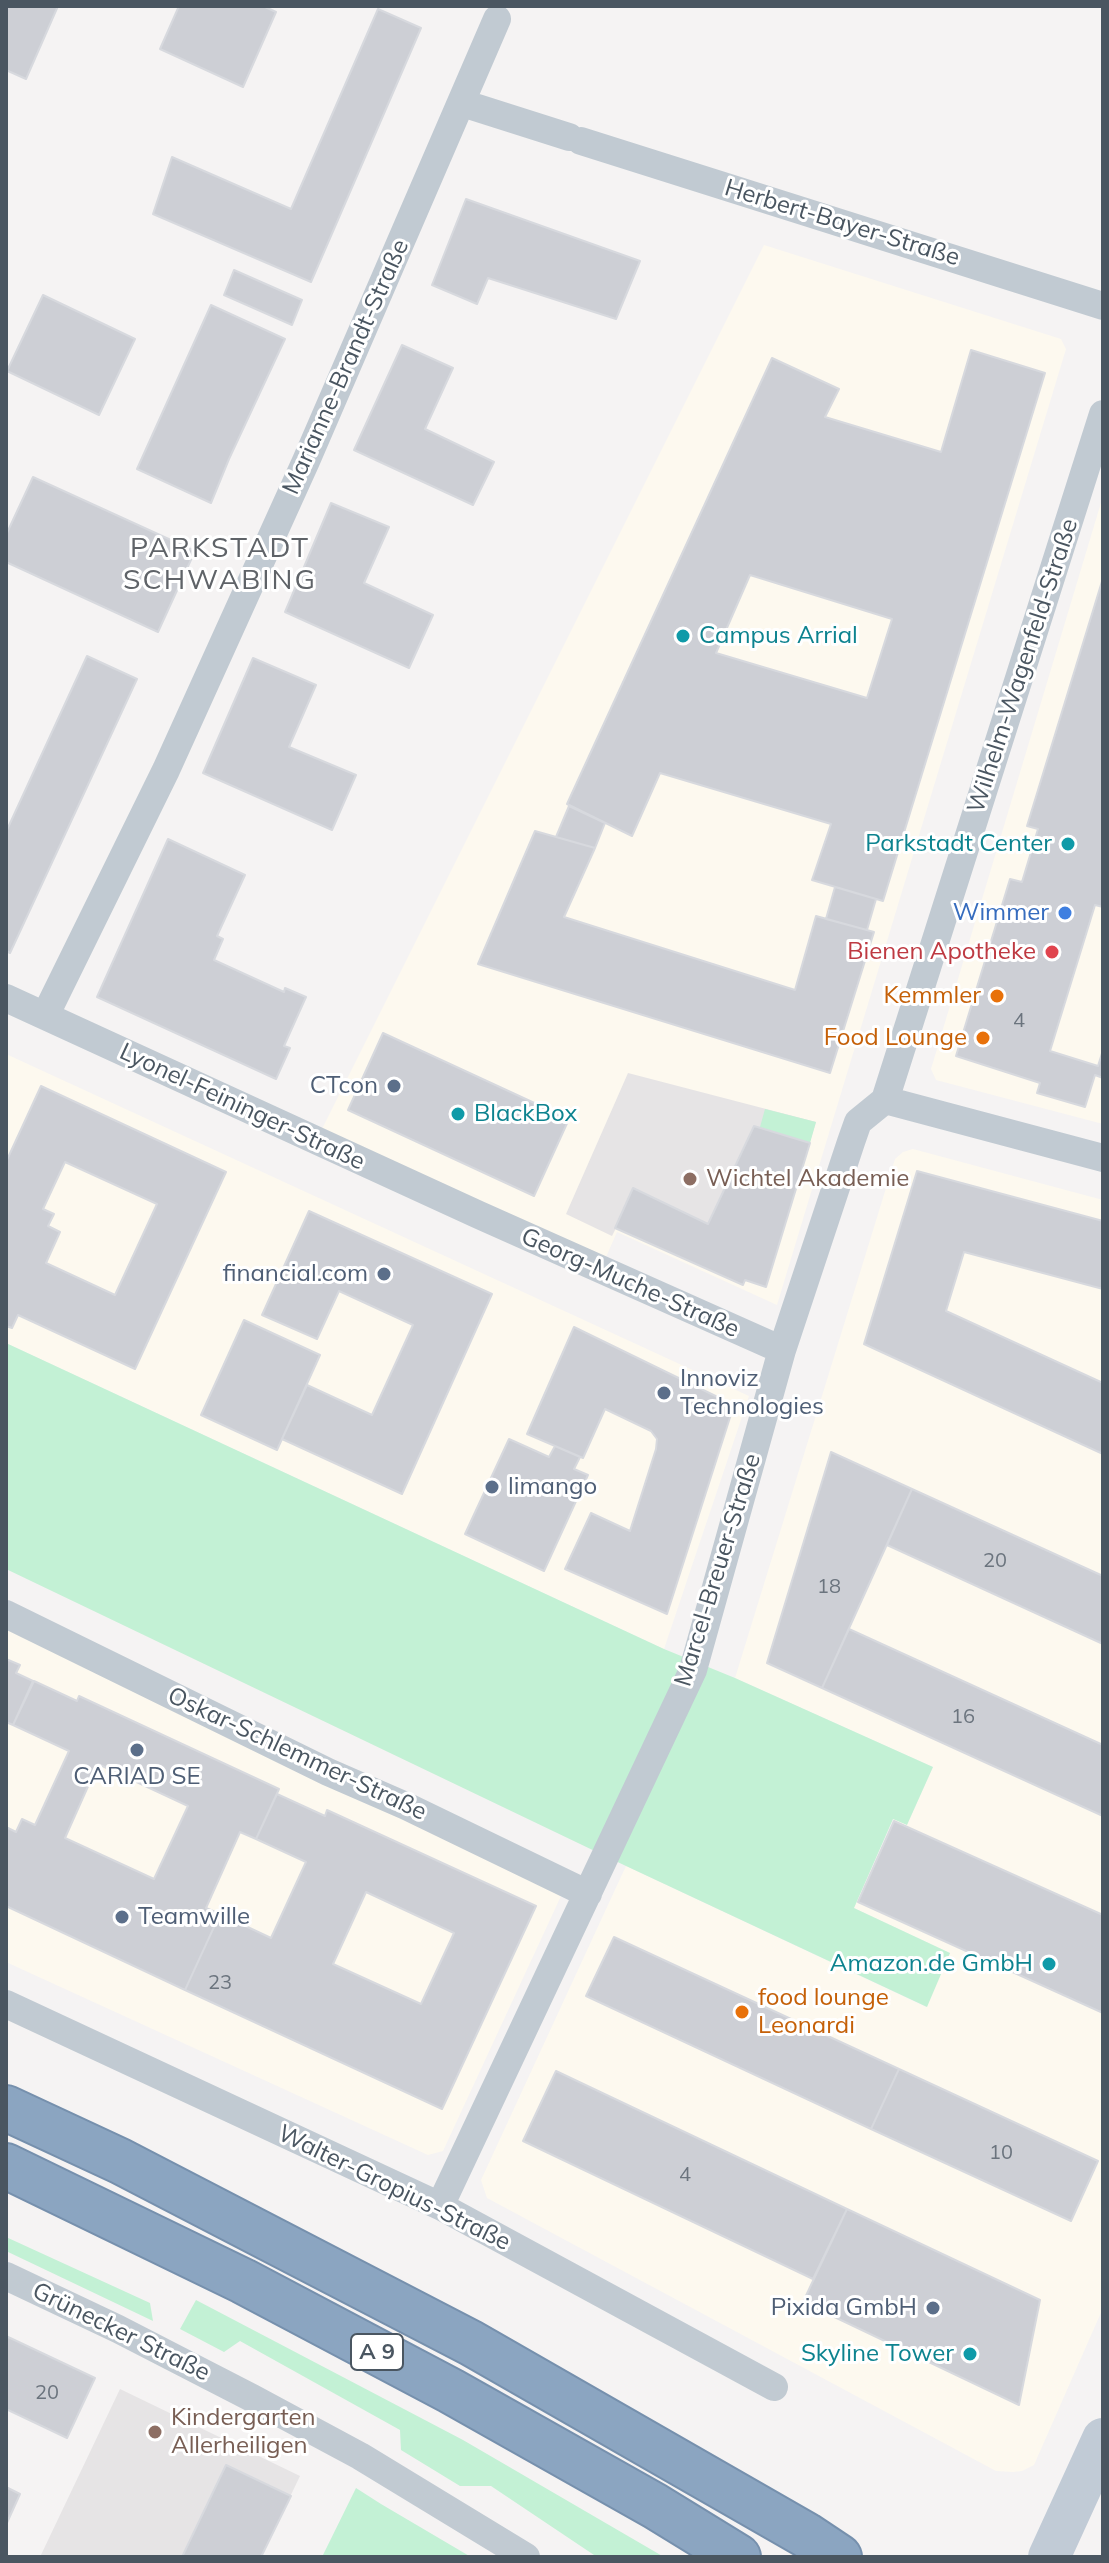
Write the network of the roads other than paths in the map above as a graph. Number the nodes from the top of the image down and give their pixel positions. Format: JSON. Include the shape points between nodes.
{"nodes":[{"id":1,"x":497,"y":19,"type":"dead end"},
{"id":2,"x":462,"y":103,"type":"junction"},
{"id":3,"x":1103,"y":306,"type":"edge"},
{"id":4,"x":1103,"y":414,"type":"edge"},
{"id":5,"x":6,"y":998,"type":"edge"},
{"id":6,"x":45,"y":1016,"type":"junction"},
{"id":7,"x":885,"y":1100,"type":"junction"},
{"id":8,"x":1103,"y":1158,"type":"edge"},
{"id":9,"x":479,"y":1215,"type":"joint"},
{"id":10,"x":782,"y":1350,"type":"junction"},
{"id":11,"x":6,"y":1614,"type":"edge"},
{"id":12,"x":588,"y":1894,"type":"junction"},
{"id":13,"x":6,"y":2004,"type":"edge"},
{"id":14,"x":6,"y":2108,"type":"edge"},
{"id":15,"x":6,"y":2166,"type":"edge"},
{"id":16,"x":440,"y":2206,"type":"junction"},
{"id":17,"x":6,"y":2276,"type":"edge"},
{"id":18,"x":774,"y":2387,"type":"dead end"},
{"id":19,"x":1103,"y":2439,"type":"edge"},
{"id":20,"x":526,"y":2557,"type":"edge"},
{"id":21,"x":738,"y":2557,"type":"edge"},
{"id":22,"x":839,"y":2557,"type":"edge"},
{"id":23,"x":1049,"y":2557,"type":"edge"}],
"edges":[{"from":1,"to":2,"type":"street","name":"Marianne-Brandt-Straße"},
{"from":2,"to":3,"type":"street","name":"Herbert-Bayer-Straße"},
{"from":2,"to":6,"type":"street","name":"Marianne-Brandt-Straße","via":[[166,770]]},
{"from":4,"to":7,"type":"street","name":"Wilhelm-Wagenfeld-Straße"},
{"from":5,"to":6,"type":"street","name":"Lyonel-Feininger-Straße"},
{"from":6,"to":9,"type":"street","name":"Lyonel-Feininger-Straße"},
{"from":7,"to":8,"type":"street"},
{"from":7,"to":10,"type":"street","name":"Marcel-Breuer-Straße","via":[[858,1122]]},
{"from":9,"to":10,"type":"street","name":"Georg-Muche-Straße"},
{"from":10,"to":12,"type":"street","name":"Marcel-Breuer-Straße","via":[[693,1670]]},
{"from":11,"to":12,"type":"street","name":"Oskar-Schlemmer-Straße"},
{"from":12,"to":16,"type":"street","name":"Marcel-Breuer-Straße"},
{"from":13,"to":16,"type":"street","name":"Walter-Gropius-Straße"},
{"from":14,"to":22,"type":"highway","number":"A 9","via":[[120,2161],[471,2343]]},
{"from":15,"to":21,"type":"highway","number":"A 9","via":[[243,2281],[451,2391]]},
{"from":16,"to":18,"type":"street","name":"Walter-Gropius-Straße"},
{"from":17,"to":20,"type":"street","name":"Grünecker Straße","via":[[360,2456]]},
{"from":19,"to":23,"type":"street"}]}
